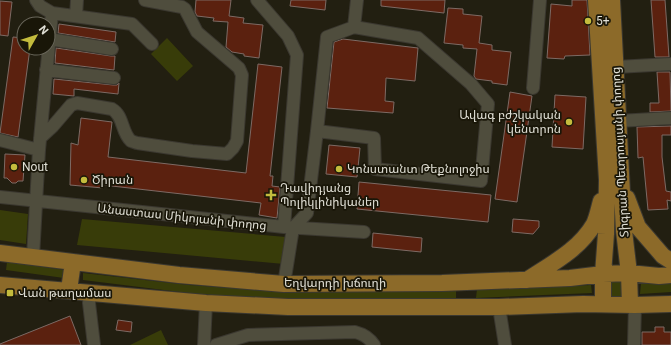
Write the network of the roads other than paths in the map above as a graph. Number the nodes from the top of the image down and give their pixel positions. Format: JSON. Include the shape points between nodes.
{"nodes":[{"id":1,"x":36,"y":0,"type":"edge"},
{"id":2,"x":77,"y":0,"type":"edge"},
{"id":3,"x":145,"y":0,"type":"edge"},
{"id":4,"x":257,"y":0,"type":"edge"},
{"id":5,"x":357,"y":0,"type":"edge"},
{"id":6,"x":540,"y":0,"type":"edge"},
{"id":7,"x":596,"y":0,"type":"edge"},
{"id":8,"x":612,"y":0,"type":"edge"},
{"id":9,"x":52,"y":13,"type":"junction"},
{"id":10,"x":52,"y":16,"type":"edge"},
{"id":11,"x":76,"y":16,"type":"junction"},
{"id":12,"x":354,"y":27,"type":"junction"},
{"id":13,"x":56,"y":40,"type":"edge"},
{"id":14,"x":152,"y":44,"type":"dead end"},
{"id":15,"x":112,"y":49,"type":"dead end"},
{"id":16,"x":47,"y":56,"type":"edge"},
{"id":17,"x":671,"y":64,"type":"edge"},
{"id":18,"x":616,"y":67,"type":"junction"},
{"id":19,"x":46,"y":70,"type":"junction"},
{"id":20,"x":114,"y":78,"type":"dead end"},
{"id":21,"x":533,"y":88,"type":"dead end"},
{"id":22,"x":671,"y":118,"type":"edge"},
{"id":23,"x":618,"y":120,"type":"junction"},
{"id":24,"x":317,"y":131,"type":"junction"},
{"id":25,"x":0,"y":140,"type":"edge"},
{"id":26,"x":40,"y":144,"type":"junction"},
{"id":27,"x":614,"y":179,"type":"junction"},
{"id":28,"x":0,"y":197,"type":"edge"},
{"id":29,"x":37,"y":202,"type":"junction"},
{"id":30,"x":289,"y":227,"type":"junction"},
{"id":31,"x":364,"y":232,"type":"dead end"},
{"id":32,"x":0,"y":253,"type":"edge"},
{"id":33,"x":33,"y":257,"type":"junction"},
{"id":34,"x":671,"y":260,"type":"edge"},
{"id":35,"x":73,"y":262,"type":"junction"},
{"id":36,"x":629,"y":273,"type":"junction"},
{"id":37,"x":603,"y":274,"type":"junction"},
{"id":38,"x":671,"y":275,"type":"edge"},
{"id":39,"x":527,"y":280,"type":"junction"},
{"id":40,"x":469,"y":282,"type":"junction"},
{"id":41,"x":284,"y":284,"type":"junction"},
{"id":42,"x":0,"y":285,"type":"edge"},
{"id":43,"x":70,"y":290,"type":"junction"},
{"id":44,"x":90,"y":292,"type":"junction"},
{"id":45,"x":206,"y":303,"type":"junction"},
{"id":46,"x":603,"y":304,"type":"junction"},
{"id":47,"x":671,"y":304,"type":"edge"},
{"id":48,"x":632,"y":305,"type":"junction"},
{"id":49,"x":468,"y":307,"type":"junction"},
{"id":50,"x":499,"y":307,"type":"junction"},
{"id":51,"x":94,"y":345,"type":"edge"},
{"id":52,"x":204,"y":345,"type":"edge"},
{"id":53,"x":216,"y":345,"type":"edge"},
{"id":54,"x":374,"y":345,"type":"edge"},
{"id":55,"x":505,"y":345,"type":"edge"},
{"id":56,"x":634,"y":345,"type":"edge"}],
"edges":[{"from":1,"to":9,"type":"street","via":[[40,6]]},
{"from":2,"to":11,"type":"street"},
{"from":3,"to":26,"type":"street","via":[[186,9],[198,32],[238,68],[242,75],[237,142],[233,148],[227,154],[137,143],[127,136],[117,112],[77,103],[71,105]]},
{"from":4,"to":30,"type":"street","via":[[288,36],[297,55]]},
{"from":5,"to":12,"type":"street"},
{"from":6,"to":21,"type":"street"},
{"from":7,"to":27,"type":"main road","name":"Տիգրան Պետրոսյանի փողոց"},
{"from":8,"to":18,"type":"main road","name":"Տիգրան Պետրոսյանի փողոց"},
{"from":9,"to":10,"type":"street"},
{"from":9,"to":11,"type":"street"},
{"from":11,"to":14,"type":"street","via":[[132,24]]},
{"from":12,"to":24,"type":"street","via":[[328,37]]},
{"from":12,"to":24,"type":"street","via":[[418,38],[471,84],[488,104],[481,181],[375,169],[374,138]]},
{"from":13,"to":15,"type":"street"},
{"from":16,"to":19,"type":"street"},
{"from":17,"to":18,"type":"street"},
{"from":18,"to":23,"type":"main road","name":"Տիգրան Պետրոսյանի փողոց"},
{"from":19,"to":20,"type":"street"},
{"from":19,"to":26,"type":"street"},
{"from":22,"to":23,"type":"street"},
{"from":23,"to":27,"type":"main road","name":"Տիգրան Պետրոսյանի փողոց"},
{"from":24,"to":30,"type":"street","via":[[307,213]]},
{"from":25,"to":26,"type":"street"},
{"from":26,"to":29,"type":"street"},
{"from":27,"to":34,"type":"main road","via":[[638,226],[663,256]]},
{"from":27,"to":36,"type":"main road","name":"Տիգրան Պետրոսյանի փողոց"},
{"from":27,"to":37,"type":"main road","name":"Տիգրան Պետրոսյանի փողոց"},
{"from":27,"to":39,"type":"main road","via":[[603,196],[594,223],[584,239]]},
{"from":28,"to":29,"type":"street","name":"Անաստաս Միկոյանի փողոց"},
{"from":29,"to":30,"type":"street","name":"Անաստաս Միկոյանի փողոց"},
{"from":29,"to":33,"type":"street"},
{"from":30,"to":31,"type":"street","name":"Անաստաս Միկոյանի փողոց"},
{"from":30,"to":41,"type":"street"},
{"from":32,"to":33,"type":"main road","name":"Եղվարդի խճուղի"},
{"from":33,"to":35,"type":"main road","name":"Եղվարդի խճուղի"},
{"from":35,"to":41,"type":"main road","name":"Եղվարդի խճուղի"},
{"from":35,"to":43,"type":"main road"},
{"from":36,"to":37,"type":"main road","name":"Եղվարդի խճուղի"},
{"from":36,"to":38,"type":"main road","name":"Եղվարդի խճուղի"},
{"from":36,"to":48,"type":"main road","name":"Տիգրան Պետրոսյանի փողոց"},
{"from":37,"to":39,"type":"main road","name":"Եղվարդի խճուղի"},
{"from":37,"to":46,"type":"main road","name":"Տիգրան Պետրոսյանի փողոց"},
{"from":39,"to":40,"type":"main road","name":"Եղվարդի խճուղի"},
{"from":40,"to":41,"type":"main road","name":"Եղվարդի խճուղի"},
{"from":40,"to":49,"type":"main road"},
{"from":42,"to":43,"type":"main road","name":"Եղվարդի խճուղի"},
{"from":43,"to":44,"type":"main road","name":"Եղվարդի խճուղի"},
{"from":44,"to":45,"type":"main road","name":"Եղվարդի խճուղի"},
{"from":44,"to":51,"type":"street"},
{"from":45,"to":49,"type":"main road","name":"Եղվարդի խճուղի","via":[[288,307]]},
{"from":45,"to":52,"type":"street"},
{"from":46,"to":48,"type":"main road","name":"Եղվարդի խճուղի"},
{"from":46,"to":50,"type":"main road","name":"Եղվարդի խճուղի"},
{"from":47,"to":48,"type":"main road","name":"Եղվարդի խճուղի"},
{"from":48,"to":56,"type":"street"},
{"from":49,"to":50,"type":"main road","name":"Եղվարդի խճուղի"},
{"from":50,"to":55,"type":"street"},
{"from":53,"to":54,"type":"street","via":[[248,335],[355,332],[363,334]]}]}
